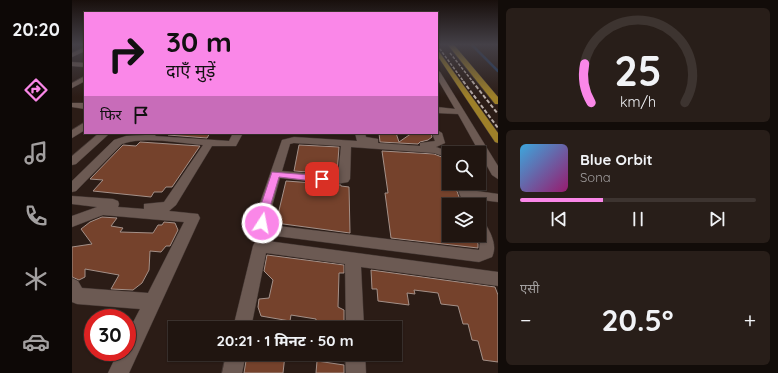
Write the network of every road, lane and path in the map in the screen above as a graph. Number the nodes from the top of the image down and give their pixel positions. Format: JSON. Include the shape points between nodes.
{"nodes":[{"id":1,"x":445,"y":62,"type":"edge"},
{"id":2,"x":465,"y":62,"type":"edge"},
{"id":3,"x":72,"y":63,"type":"edge"},
{"id":4,"x":84,"y":65,"type":"edge"},
{"id":5,"x":438,"y":75,"type":"edge"},
{"id":6,"x":72,"y":78,"type":"edge"},
{"id":7,"x":84,"y":78,"type":"edge"},
{"id":8,"x":84,"y":79,"type":"edge"},
{"id":9,"x":72,"y":86,"type":"edge"},
{"id":10,"x":498,"y":102,"type":"edge"},
{"id":11,"x":72,"y":105,"type":"edge"},
{"id":12,"x":84,"y":106,"type":"edge"},
{"id":13,"x":438,"y":110,"type":"edge"},
{"id":14,"x":461,"y":112,"type":"junction"},
{"id":15,"x":84,"y":126,"type":"edge"},
{"id":16,"x":104,"y":134,"type":"edge"},
{"id":17,"x":237,"y":134,"type":"edge"},
{"id":18,"x":360,"y":134,"type":"edge"},
{"id":19,"x":437,"y":134,"type":"edge"},
{"id":20,"x":72,"y":135,"type":"edge"},
{"id":21,"x":150,"y":135,"type":"edge"},
{"id":22,"x":498,"y":140,"type":"edge"},
{"id":23,"x":209,"y":143,"type":"junction"},
{"id":24,"x":346,"y":144,"type":"junction"},
{"id":25,"x":442,"y":152,"type":"edge"},
{"id":26,"x":72,"y":162,"type":"edge"},
{"id":27,"x":275,"y":174,"type":"junction"},
{"id":28,"x":498,"y":175,"type":"edge"},
{"id":29,"x":72,"y":188,"type":"edge"},
{"id":30,"x":466,"y":194,"type":"edge"},
{"id":31,"x":498,"y":198,"type":"edge"},
{"id":32,"x":72,"y":200,"type":"edge"},
{"id":33,"x":72,"y":222,"type":"edge"},
{"id":34,"x":486,"y":242,"type":"edge"},
{"id":35,"x":353,"y":259,"type":"junction"},
{"id":36,"x":498,"y":279,"type":"edge"},
{"id":37,"x":72,"y":286,"type":"edge"},
{"id":38,"x":152,"y":302,"type":"junction"},
{"id":39,"x":244,"y":321,"type":"edge"},
{"id":40,"x":355,"y":321,"type":"edge"},
{"id":41,"x":235,"y":361,"type":"edge"},
{"id":42,"x":355,"y":361,"type":"edge"},
{"id":43,"x":118,"y":373,"type":"edge"},
{"id":44,"x":232,"y":373,"type":"edge"},
{"id":45,"x":356,"y":373,"type":"edge"}],
"edges":[{"from":1,"to":22,"type":"main road"},
{"from":2,"to":10,"type":"main road"},
{"from":3,"to":4,"type":"street"},
{"from":5,"to":14,"type":"street"},
{"from":6,"to":7,"type":"street"},
{"from":8,"to":9,"type":"street"},
{"from":11,"to":12,"type":"street"},
{"from":13,"to":14,"type":"street"},
{"from":14,"to":28,"type":"street"},
{"from":15,"to":20,"type":"street"},
{"from":16,"to":26,"type":"street"},
{"from":17,"to":23,"type":"street","via":[[232,144]]},
{"from":18,"to":19,"type":"street","via":[[361,140],[432,145],[440,143]]},
{"from":21,"to":23,"type":"street"},
{"from":21,"to":29,"type":"street","via":[[118,142]]},
{"from":23,"to":32,"type":"street","via":[[167,207]]},
{"from":24,"to":25,"type":"street"},
{"from":24,"to":27,"type":"street","via":[[294,140],[286,142]]},
{"from":24,"to":27,"type":"street","via":[[344,179]]},
{"from":27,"to":34,"type":"street","via":[[262,223],[276,231],[479,256],[487,253]]},
{"from":30,"to":31,"type":"street"},
{"from":33,"to":38,"type":"street","via":[[102,210],[193,218]]},
{"from":35,"to":36,"type":"street"},
{"from":35,"to":39,"type":"street","via":[[260,246]]},
{"from":35,"to":40,"type":"street"},
{"from":37,"to":38,"type":"street","via":[[78,296]]},
{"from":38,"to":43,"type":"street"},
{"from":41,"to":44,"type":"street"},
{"from":42,"to":45,"type":"street"}]}
